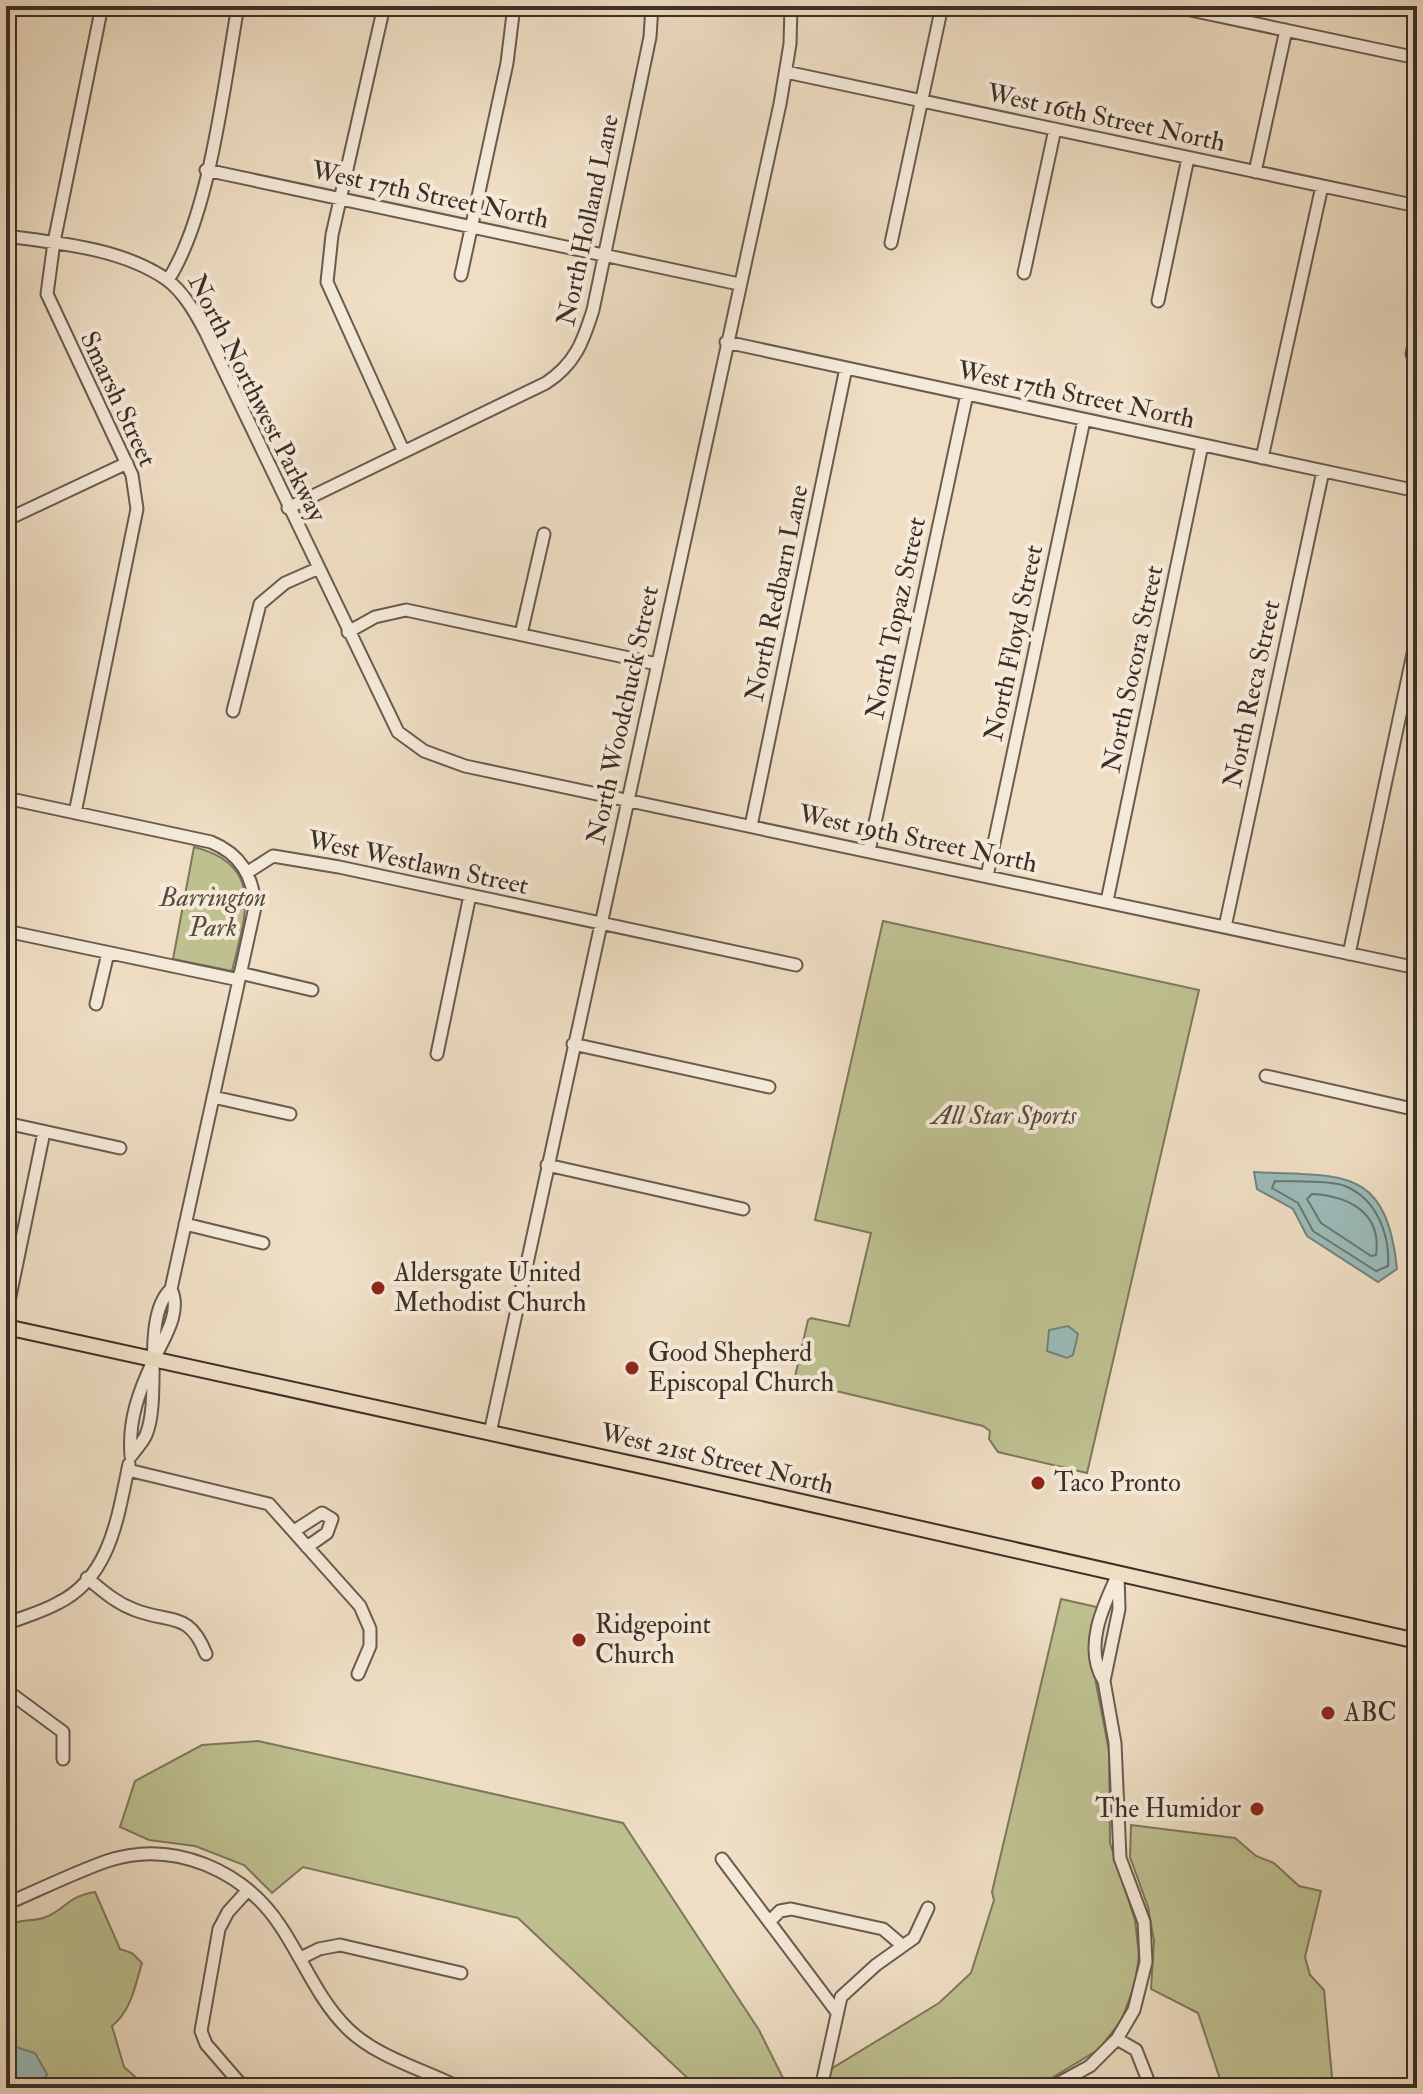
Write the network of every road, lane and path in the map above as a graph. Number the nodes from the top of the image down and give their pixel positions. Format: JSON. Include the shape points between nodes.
{"nodes":[{"id":1,"x":102,"y":6,"type":"edge"},
{"id":2,"x":238,"y":6,"type":"edge"},
{"id":3,"x":384,"y":6,"type":"edge"},
{"id":4,"x":514,"y":6,"type":"edge"},
{"id":5,"x":652,"y":6,"type":"edge"},
{"id":6,"x":791,"y":6,"type":"edge"},
{"id":7,"x":942,"y":6,"type":"edge"},
{"id":8,"x":1172,"y":6,"type":"edge"},
{"id":9,"x":1286,"y":30,"type":"junction"},
{"id":10,"x":1417,"y":58,"type":"edge"},
{"id":11,"x":786,"y":72,"type":"junction"},
{"id":12,"x":922,"y":101,"type":"junction"},
{"id":13,"x":1055,"y":129,"type":"junction"},
{"id":14,"x":1188,"y":158,"type":"junction"},
{"id":15,"x":206,"y":170,"type":"junction"},
{"id":16,"x":1255,"y":172,"type":"junction"},
{"id":17,"x":1322,"y":186,"type":"junction"},
{"id":18,"x":339,"y":198,"type":"junction"},
{"id":19,"x":1417,"y":206,"type":"edge"},
{"id":20,"x":471,"y":226,"type":"junction"},
{"id":21,"x":6,"y":236,"type":"edge"},
{"id":22,"x":54,"y":242,"type":"junction"},
{"id":23,"x":891,"y":243,"type":"dead end"},
{"id":24,"x":604,"y":254,"type":"junction"},
{"id":25,"x":1024,"y":273,"type":"dead end"},
{"id":26,"x":461,"y":275,"type":"dead end"},
{"id":27,"x":168,"y":280,"type":"junction"},
{"id":28,"x":739,"y":284,"type":"junction"},
{"id":29,"x":1158,"y":301,"type":"dead end"},
{"id":30,"x":1417,"y":332,"type":"edge"},
{"id":31,"x":726,"y":342,"type":"junction"},
{"id":32,"x":1412,"y":354,"type":"dead end"},
{"id":33,"x":846,"y":368,"type":"junction"},
{"id":34,"x":967,"y":394,"type":"junction"},
{"id":35,"x":1084,"y":420,"type":"junction"},
{"id":36,"x":1202,"y":445,"type":"junction"},
{"id":37,"x":403,"y":450,"type":"junction"},
{"id":38,"x":1262,"y":458,"type":"junction"},
{"id":39,"x":127,"y":463,"type":"junction"},
{"id":40,"x":1323,"y":471,"type":"junction"},
{"id":41,"x":1417,"y":491,"type":"edge"},
{"id":42,"x":288,"y":508,"type":"junction"},
{"id":43,"x":7,"y":514,"type":"edge"},
{"id":44,"x":544,"y":534,"type":"dead end"},
{"id":45,"x":319,"y":568,"type":"junction"},
{"id":46,"x":348,"y":632,"type":"junction"},
{"id":47,"x":521,"y":634,"type":"junction"},
{"id":48,"x":1417,"y":635,"type":"edge"},
{"id":49,"x":657,"y":664,"type":"junction"},
{"id":50,"x":233,"y":711,"type":"dead end"},
{"id":51,"x":412,"y":745,"type":"joint"},
{"id":52,"x":6,"y":798,"type":"edge"},
{"id":53,"x":627,"y":799,"type":"junction"},
{"id":54,"x":75,"y":813,"type":"junction"},
{"id":55,"x":751,"y":826,"type":"junction"},
{"id":56,"x":869,"y":851,"type":"junction"},
{"id":57,"x":248,"y":872,"type":"junction"},
{"id":58,"x":987,"y":876,"type":"junction"},
{"id":59,"x":470,"y":895,"type":"junction"},
{"id":60,"x":1107,"y":901,"type":"junction"},
{"id":61,"x":600,"y":923,"type":"junction"},
{"id":62,"x":1225,"y":927,"type":"junction"},
{"id":63,"x":6,"y":931,"type":"edge"},
{"id":64,"x":108,"y":953,"type":"junction"},
{"id":65,"x":1349,"y":954,"type":"junction"},
{"id":66,"x":796,"y":965,"type":"dead end"},
{"id":67,"x":1417,"y":968,"type":"edge"},
{"id":68,"x":239,"y":977,"type":"junction"},
{"id":69,"x":312,"y":990,"type":"dead end"},
{"id":70,"x":96,"y":1004,"type":"dead end"},
{"id":71,"x":573,"y":1044,"type":"junction"},
{"id":72,"x":437,"y":1054,"type":"dead end"},
{"id":73,"x":1266,"y":1076,"type":"dead end"},
{"id":74,"x":769,"y":1087,"type":"dead end"},
{"id":75,"x":213,"y":1097,"type":"junction"},
{"id":76,"x":1417,"y":1110,"type":"edge"},
{"id":77,"x":290,"y":1114,"type":"dead end"},
{"id":78,"x":6,"y":1123,"type":"edge"},
{"id":79,"x":44,"y":1132,"type":"junction"},
{"id":80,"x":120,"y":1148,"type":"dead end"},
{"id":81,"x":547,"y":1165,"type":"junction"},
{"id":82,"x":743,"y":1209,"type":"dead end"},
{"id":83,"x":185,"y":1224,"type":"junction"},
{"id":84,"x":263,"y":1243,"type":"dead end"},
{"id":85,"x":6,"y":1316,"type":"edge"},
{"id":86,"x":6,"y":1327,"type":"edge"},
{"id":87,"x":154,"y":1359,"type":"junction"},
{"id":88,"x":490,"y":1433,"type":"junction"},
{"id":89,"x":128,"y":1470,"type":"junction"},
{"id":90,"x":294,"y":1531,"type":"junction"},
{"id":91,"x":307,"y":1547,"type":"junction"},
{"id":92,"x":1118,"y":1574,"type":"junction"},
{"id":93,"x":87,"y":1578,"type":"junction"},
{"id":94,"x":6,"y":1624,"type":"edge"},
{"id":95,"x":1417,"y":1641,"type":"edge"},
{"id":96,"x":206,"y":1654,"type":"dead end"},
{"id":97,"x":358,"y":1674,"type":"dead end"},
{"id":98,"x":1104,"y":1681,"type":"junction"},
{"id":99,"x":6,"y":1690,"type":"edge"},
{"id":100,"x":63,"y":1759,"type":"dead end"},
{"id":101,"x":722,"y":1859,"type":"dead end"},
{"id":102,"x":248,"y":1890,"type":"junction"},
{"id":103,"x":6,"y":1904,"type":"edge"},
{"id":104,"x":928,"y":1908,"type":"dead end"},
{"id":105,"x":769,"y":1922,"type":"junction"},
{"id":106,"x":903,"y":1946,"type":"junction"},
{"id":107,"x":301,"y":1958,"type":"junction"},
{"id":108,"x":461,"y":1973,"type":"dead end"},
{"id":109,"x":836,"y":2011,"type":"junction"},
{"id":110,"x":1117,"y":2039,"type":"junction"},
{"id":111,"x":429,"y":2074,"type":"junction"},
{"id":112,"x":244,"y":2088,"type":"edge"},
{"id":113,"x":423,"y":2088,"type":"edge"},
{"id":114,"x":460,"y":2088,"type":"edge"},
{"id":115,"x":821,"y":2088,"type":"edge"},
{"id":116,"x":1050,"y":2088,"type":"edge"},
{"id":117,"x":1151,"y":2088,"type":"edge"}],
"edges":[{"from":1,"to":22,"type":"street","name":"Smarsh Street"},
{"from":2,"to":15,"type":"street","name":"North Northwest Parkway"},
{"from":3,"to":18,"type":"street"},
{"from":4,"to":20,"type":"street","via":[[507,63]]},
{"from":5,"to":24,"type":"street","name":"North Holland Lane"},
{"from":6,"to":11,"type":"street","name":"North Woodchuck Street"},
{"from":7,"to":12,"type":"street"},
{"from":8,"to":9,"type":"street"},
{"from":9,"to":10,"type":"street"},
{"from":9,"to":16,"type":"street"},
{"from":11,"to":12,"type":"street","name":"West 16th Street North"},
{"from":11,"to":28,"type":"street","name":"North Woodchuck Street"},
{"from":12,"to":13,"type":"street","name":"West 16th Street North"},
{"from":12,"to":23,"type":"street"},
{"from":13,"to":14,"type":"street","name":"West 16th Street North"},
{"from":13,"to":25,"type":"street"},
{"from":14,"to":16,"type":"street","name":"West 16th Street North"},
{"from":14,"to":29,"type":"street"},
{"from":15,"to":18,"type":"street","name":"West 17th Street North"},
{"from":15,"to":27,"type":"street","name":"North Northwest Parkway","via":[[195,222]]},
{"from":16,"to":17,"type":"street","name":"West 16th Street North"},
{"from":17,"to":19,"type":"street","name":"West 16th Street North"},
{"from":17,"to":38,"type":"street"},
{"from":18,"to":20,"type":"street","name":"West 17th Street North"},
{"from":18,"to":37,"type":"street","via":[[327,282]]},
{"from":20,"to":24,"type":"street","name":"West 17th Street North"},
{"from":20,"to":26,"type":"street"},
{"from":21,"to":22,"type":"street"},
{"from":22,"to":27,"type":"street","via":[[124,260]]},
{"from":22,"to":39,"type":"street","name":"Smarsh Street","via":[[47,294]]},
{"from":24,"to":28,"type":"street","name":"West 17th Street North"},
{"from":24,"to":37,"type":"street","name":"North Holland Lane","via":[[581,350],[563,372]]},
{"from":27,"to":42,"type":"street","name":"North Northwest Parkway","via":[[195,312]]},
{"from":28,"to":31,"type":"street","name":"North Woodchuck Street"},
{"from":30,"to":32,"type":"street"},
{"from":31,"to":33,"type":"street","name":"West 17th Street North"},
{"from":31,"to":49,"type":"street","name":"North Woodchuck Street"},
{"from":33,"to":34,"type":"street","name":"West 17th Street North"},
{"from":33,"to":55,"type":"street","name":"North Redbarn Lane"},
{"from":34,"to":35,"type":"street","name":"West 17th Street North"},
{"from":34,"to":56,"type":"street","name":"North Topaz Street"},
{"from":35,"to":36,"type":"street","name":"West 17th Street North"},
{"from":35,"to":58,"type":"street","name":"North Floyd Street"},
{"from":36,"to":38,"type":"street","name":"West 17th Street North"},
{"from":36,"to":60,"type":"street","name":"North Socora Street"},
{"from":37,"to":42,"type":"street","name":"North Holland Lane"},
{"from":38,"to":40,"type":"street","name":"West 17th Street North"},
{"from":39,"to":43,"type":"street"},
{"from":39,"to":54,"type":"street","name":"Smarsh Street","via":[[137,509]]},
{"from":40,"to":41,"type":"street","name":"West 17th Street North"},
{"from":40,"to":62,"type":"street","name":"North Reca Street"},
{"from":42,"to":45,"type":"street","name":"North Northwest Parkway"},
{"from":44,"to":47,"type":"street"},
{"from":45,"to":46,"type":"street","name":"North Northwest Parkway"},
{"from":45,"to":50,"type":"street","via":[[285,583],[260,604]]},
{"from":46,"to":47,"type":"street","via":[[375,617],[406,610]]},
{"from":46,"to":51,"type":"street","name":"North Northwest Parkway","via":[[398,732]]},
{"from":47,"to":49,"type":"street"},
{"from":48,"to":65,"type":"street"},
{"from":49,"to":53,"type":"street","name":"North Woodchuck Street"},
{"from":51,"to":53,"type":"street","name":"West 19th Street North","via":[[465,766]]},
{"from":52,"to":54,"type":"street"},
{"from":53,"to":55,"type":"street","name":"West 19th Street North"},
{"from":53,"to":61,"type":"street","name":"North Woodchuck Street"},
{"from":54,"to":57,"type":"street","via":[[211,842],[229,851]]},
{"from":55,"to":56,"type":"street","name":"West 19th Street North"},
{"from":56,"to":58,"type":"street","name":"West 19th Street North"},
{"from":57,"to":59,"type":"street","name":"West Westlawn Street","via":[[273,856]]},
{"from":57,"to":68,"type":"street","via":[[255,907]]},
{"from":58,"to":60,"type":"street","name":"West 19th Street North"},
{"from":59,"to":61,"type":"street","name":"West Westlawn Street"},
{"from":59,"to":72,"type":"street"},
{"from":60,"to":62,"type":"street","name":"West 19th Street North"},
{"from":61,"to":66,"type":"street","name":"West Westlawn Street"},
{"from":61,"to":71,"type":"street","name":"North Woodchuck Street"},
{"from":62,"to":65,"type":"street","name":"West 19th Street North"},
{"from":63,"to":64,"type":"street"},
{"from":64,"to":68,"type":"street"},
{"from":64,"to":70,"type":"street"},
{"from":65,"to":67,"type":"street","name":"West 19th Street North"},
{"from":68,"to":69,"type":"street"},
{"from":68,"to":75,"type":"street"},
{"from":71,"to":74,"type":"street"},
{"from":71,"to":81,"type":"street","name":"North Woodchuck Street"},
{"from":73,"to":76,"type":"street"},
{"from":75,"to":77,"type":"street"},
{"from":75,"to":83,"type":"street"},
{"from":78,"to":79,"type":"street"},
{"from":79,"to":80,"type":"street"},
{"from":79,"to":85,"type":"street"},
{"from":81,"to":82,"type":"street"},
{"from":81,"to":88,"type":"street","name":"North Woodchuck Street"},
{"from":83,"to":84,"type":"street"},
{"from":83,"to":87,"type":"street","via":[[171,1289],[176,1300],[171,1324]]},
{"from":86,"to":87,"type":"main road","name":"West 21st Street North"},
{"from":87,"to":88,"type":"main road","name":"West 21st Street North"},
{"from":87,"to":89,"type":"street","via":[[137,1395]]},
{"from":88,"to":92,"type":"main road","name":"West 21st Street North"},
{"from":89,"to":90,"type":"street","via":[[269,1504]]},
{"from":89,"to":93,"type":"street","via":[[111,1542]]},
{"from":90,"to":91,"type":"street"},
{"from":90,"to":91,"type":"street","via":[[322,1513],[332,1519],[327,1533]]},
{"from":91,"to":97,"type":"street","via":[[360,1606],[370,1629],[370,1646]]},
{"from":92,"to":95,"type":"main road","name":"West 21st Street North"},
{"from":92,"to":98,"type":"street","via":[[1119,1609]]},
{"from":92,"to":98,"type":"street","via":[[1096,1635],[1096,1667]]},
{"from":93,"to":94,"type":"street","via":[[58,1604]]},
{"from":93,"to":96,"type":"street","via":[[117,1602],[187,1624],[197,1632]]},
{"from":98,"to":110,"type":"street","via":[[1115,1743],[1120,1858],[1144,1922],[1146,1942],[1142,1986]]},
{"from":99,"to":100,"type":"street","via":[[63,1732]]},
{"from":101,"to":105,"type":"street"},
{"from":102,"to":103,"type":"street","via":[[219,1870],[184,1857],[137,1856],[107,1861]]},
{"from":102,"to":107,"type":"street","via":[[266,1906]]},
{"from":102,"to":112,"type":"street","via":[[219,1929],[201,2031]]},
{"from":104,"to":106,"type":"street","via":[[914,1938]]},
{"from":105,"to":106,"type":"street","via":[[791,1909],[883,1929]]},
{"from":105,"to":109,"type":"street"},
{"from":106,"to":109,"type":"street","via":[[846,1991]]},
{"from":107,"to":108,"type":"street","via":[[340,1945]]},
{"from":107,"to":111,"type":"street","via":[[351,2032]]},
{"from":109,"to":115,"type":"street"},
{"from":110,"to":116,"type":"street","via":[[1090,2066]]},
{"from":110,"to":117,"type":"street","via":[[1136,2050]]},
{"from":111,"to":113,"type":"street"},
{"from":111,"to":114,"type":"street"}]}
